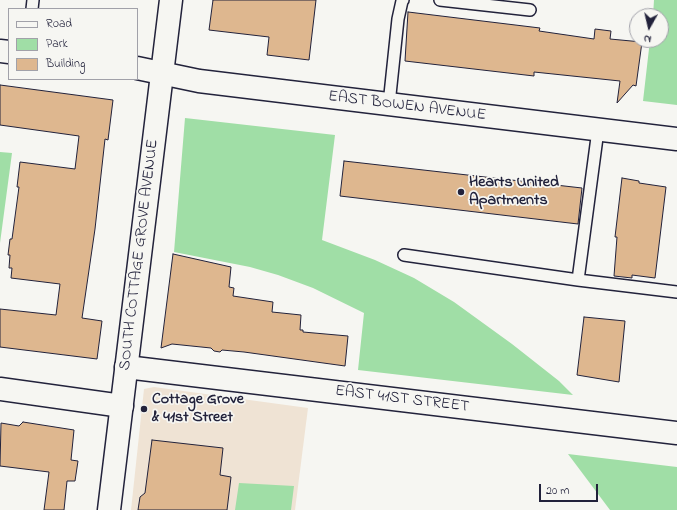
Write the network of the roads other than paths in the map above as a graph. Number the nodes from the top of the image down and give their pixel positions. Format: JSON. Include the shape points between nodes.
{"nodes":[{"id":1,"x":171,"y":0,"type":"edge"},
{"id":2,"x":404,"y":0,"type":"edge"},
{"id":3,"x":440,"y":0,"type":"edge"},
{"id":4,"x":530,"y":10,"type":"dead end"},
{"id":5,"x":138,"y":68,"type":"edge"},
{"id":6,"x":162,"y":74,"type":"junction"},
{"id":7,"x":389,"y":104,"type":"junction"},
{"id":8,"x":598,"y":130,"type":"junction"},
{"id":9,"x":677,"y":139,"type":"edge"},
{"id":10,"x":404,"y":255,"type":"dead end"},
{"id":11,"x":578,"y":280,"type":"junction"},
{"id":12,"x":677,"y":292,"type":"edge"},
{"id":13,"x":126,"y":366,"type":"junction"},
{"id":14,"x":0,"y":389,"type":"edge"},
{"id":15,"x":122,"y":406,"type":"junction"},
{"id":16,"x":677,"y":433,"type":"edge"},
{"id":17,"x":109,"y":510,"type":"edge"}],
"edges":[{"from":1,"to":6,"type":"street","name":"SOUTH COTTAGE GROVE AVENUE"},
{"from":2,"to":7,"type":"lane","via":[[398,19]]},
{"from":3,"to":4,"type":"lane"},
{"from":5,"to":6,"type":"street","name":"EAST BOWEN AVENUE"},
{"from":6,"to":7,"type":"street","name":"EAST BOWEN AVENUE","via":[[199,82]]},
{"from":6,"to":13,"type":"street","name":"SOUTH COTTAGE GROVE AVENUE"},
{"from":7,"to":8,"type":"street","name":"EAST BOWEN AVENUE"},
{"from":8,"to":9,"type":"street","name":"EAST BOWEN AVENUE"},
{"from":8,"to":11,"type":"lane"},
{"from":10,"to":11,"type":"lane"},
{"from":11,"to":12,"type":"lane"},
{"from":13,"to":15,"type":"street","name":"SOUTH COTTAGE GROVE AVENUE"},
{"from":13,"to":16,"type":"street","name":"EAST 41ST STREET"},
{"from":14,"to":15,"type":"street"},
{"from":15,"to":17,"type":"street","name":"SOUTH COTTAGE GROVE AVENUE"}]}
